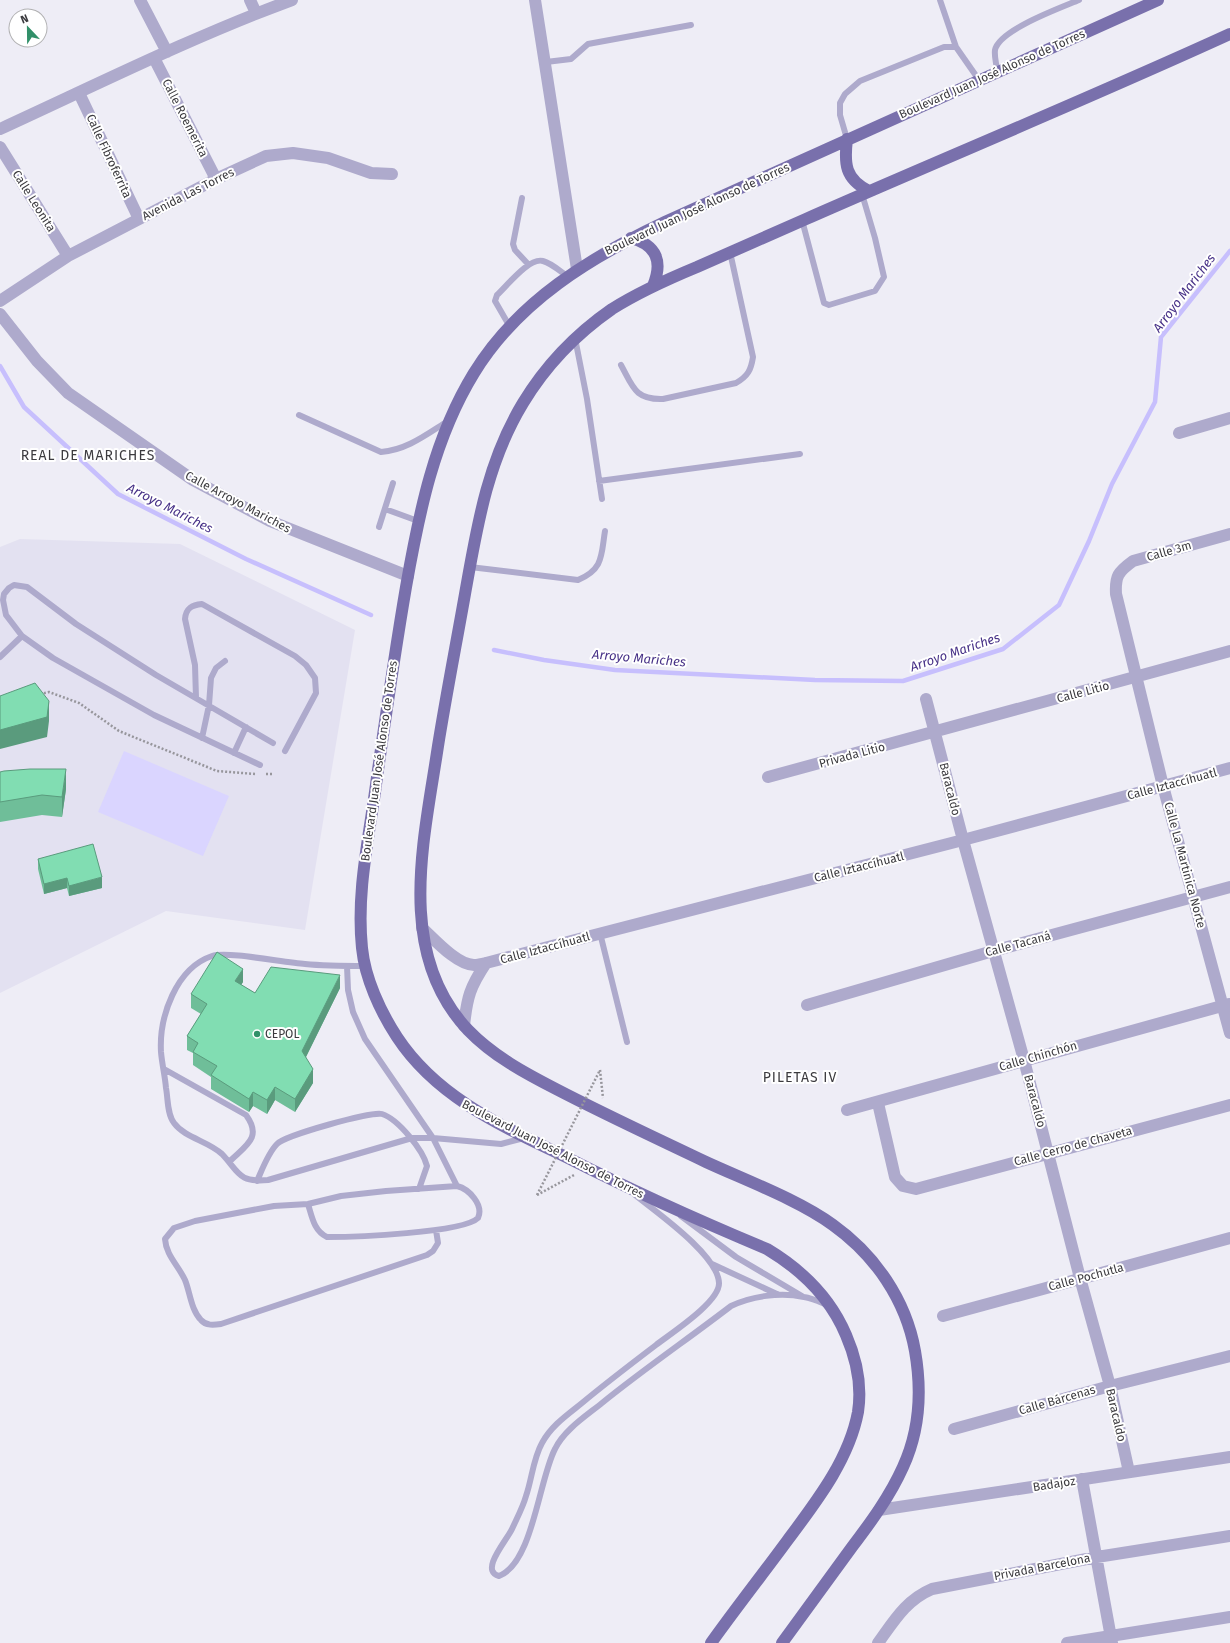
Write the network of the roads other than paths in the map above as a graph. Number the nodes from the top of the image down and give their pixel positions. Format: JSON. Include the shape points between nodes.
{"nodes":[{"id":1,"x":140,"y":0,"type":"edge"},
{"id":2,"x":250,"y":0,"type":"edge"},
{"id":3,"x":292,"y":0,"type":"edge"},
{"id":4,"x":535,"y":0,"type":"edge"},
{"id":5,"x":940,"y":0,"type":"edge"},
{"id":6,"x":1079,"y":0,"type":"edge"},
{"id":7,"x":1158,"y":0,"type":"edge"},
{"id":8,"x":256,"y":13,"type":"junction"},
{"id":9,"x":691,"y":24,"type":"dead end"},
{"id":10,"x":1230,"y":34,"type":"edge"},
{"id":11,"x":956,"y":47,"type":"junction"},
{"id":12,"x":167,"y":52,"type":"junction"},
{"id":13,"x":154,"y":58,"type":"junction"},
{"id":14,"x":546,"y":62,"type":"junction"},
{"id":15,"x":997,"y":72,"type":"junction"},
{"id":16,"x":979,"y":80,"type":"junction"},
{"id":17,"x":79,"y":92,"type":"junction"},
{"id":18,"x":0,"y":129,"type":"edge"},
{"id":19,"x":847,"y":140,"type":"junction"},
{"id":20,"x":0,"y":147,"type":"edge"},
{"id":21,"x":392,"y":174,"type":"dead end"},
{"id":22,"x":216,"y":179,"type":"junction"},
{"id":23,"x":865,"y":192,"type":"junction"},
{"id":24,"x":522,"y":198,"type":"dead end"},
{"id":25,"x":139,"y":219,"type":"junction"},
{"id":26,"x":802,"y":220,"type":"junction"},
{"id":27,"x":631,"y":238,"type":"junction"},
{"id":28,"x":730,"y":252,"type":"junction"},
{"id":29,"x":68,"y":256,"type":"junction"},
{"id":30,"x":528,"y":264,"type":"junction"},
{"id":31,"x":572,"y":273,"type":"junction"},
{"id":32,"x":653,"y":286,"type":"junction"},
{"id":33,"x":0,"y":301,"type":"edge"},
{"id":34,"x":0,"y":314,"type":"edge"},
{"id":35,"x":510,"y":327,"type":"junction"},
{"id":36,"x":575,"y":338,"type":"junction"},
{"id":37,"x":621,"y":365,"type":"dead end"},
{"id":38,"x":299,"y":415,"type":"dead end"},
{"id":39,"x":1230,"y":418,"type":"edge"},
{"id":40,"x":449,"y":420,"type":"junction"},
{"id":41,"x":1178,"y":433,"type":"dead end"},
{"id":42,"x":800,"y":454,"type":"dead end"},
{"id":43,"x":599,"y":481,"type":"junction"},
{"id":44,"x":393,"y":483,"type":"dead end"},
{"id":45,"x":602,"y":499,"type":"dead end"},
{"id":46,"x":385,"y":509,"type":"junction"},
{"id":47,"x":418,"y":520,"type":"junction"},
{"id":48,"x":379,"y":528,"type":"dead end"},
{"id":49,"x":605,"y":531,"type":"dead end"},
{"id":50,"x":1230,"y":534,"type":"edge"},
{"id":51,"x":470,"y":567,"type":"junction"},
{"id":52,"x":408,"y":576,"type":"junction"},
{"id":53,"x":1115,"y":580,"type":"joint"},
{"id":54,"x":22,"y":636,"type":"junction"},
{"id":55,"x":1230,"y":651,"type":"edge"},
{"id":56,"x":0,"y":657,"type":"edge"},
{"id":57,"x":225,"y":661,"type":"dead end"},
{"id":58,"x":1136,"y":678,"type":"junction"},
{"id":59,"x":196,"y":698,"type":"junction"},
{"id":60,"x":926,"y":699,"type":"dead end"},
{"id":61,"x":209,"y":705,"type":"junction"},
{"id":62,"x":246,"y":727,"type":"junction"},
{"id":63,"x":935,"y":732,"type":"junction"},
{"id":64,"x":202,"y":738,"type":"junction"},
{"id":65,"x":273,"y":743,"type":"dead end"},
{"id":66,"x":285,"y":751,"type":"dead end"},
{"id":67,"x":234,"y":753,"type":"junction"},
{"id":68,"x":260,"y":765,"type":"dead end"},
{"id":69,"x":1230,"y":768,"type":"edge"},
{"id":70,"x":768,"y":777,"type":"dead end"},
{"id":71,"x":1163,"y":786,"type":"junction"},
{"id":72,"x":963,"y":840,"type":"junction"},
{"id":73,"x":1230,"y":887,"type":"edge"},
{"id":74,"x":1193,"y":897,"type":"junction"},
{"id":75,"x":422,"y":928,"type":"junction"},
{"id":76,"x":600,"y":933,"type":"junction"},
{"id":77,"x":993,"y":951,"type":"junction"},
{"id":78,"x":486,"y":963,"type":"junction"},
{"id":79,"x":348,"y":966,"type":"junction"},
{"id":80,"x":366,"y":966,"type":"junction"},
{"id":81,"x":807,"y":1004,"type":"dead end"},
{"id":82,"x":1226,"y":1005,"type":"edge"},
{"id":83,"x":464,"y":1026,"type":"junction"},
{"id":84,"x":1230,"y":1033,"type":"edge"},
{"id":85,"x":626,"y":1042,"type":"dead end"},
{"id":86,"x":1024,"y":1060,"type":"junction"},
{"id":87,"x":164,"y":1068,"type":"junction"},
{"id":88,"x":878,"y":1103,"type":"junction"},
{"id":89,"x":1230,"y":1105,"type":"edge"},
{"id":90,"x":847,"y":1110,"type":"dead end"},
{"id":91,"x":526,"y":1137,"type":"junction"},
{"id":92,"x":412,"y":1138,"type":"junction"},
{"id":93,"x":433,"y":1138,"type":"junction"},
{"id":94,"x":1049,"y":1152,"type":"junction"},
{"id":95,"x":229,"y":1162,"type":"junction"},
{"id":96,"x":257,"y":1181,"type":"junction"},
{"id":97,"x":457,"y":1186,"type":"junction"},
{"id":98,"x":626,"y":1188,"type":"junction"},
{"id":99,"x":419,"y":1189,"type":"junction"},
{"id":100,"x":308,"y":1204,"type":"junction"},
{"id":101,"x":672,"y":1209,"type":"junction"},
{"id":102,"x":436,"y":1230,"type":"junction"},
{"id":103,"x":1230,"y":1238,"type":"edge"},
{"id":104,"x":712,"y":1264,"type":"junction"},
{"id":105,"x":1080,"y":1278,"type":"junction"},
{"id":106,"x":780,"y":1295,"type":"junction"},
{"id":107,"x":804,"y":1297,"type":"junction"},
{"id":108,"x":830,"y":1306,"type":"junction"},
{"id":109,"x":943,"y":1316,"type":"dead end"},
{"id":110,"x":1230,"y":1356,"type":"edge"},
{"id":111,"x":1110,"y":1386,"type":"junction"},
{"id":112,"x":954,"y":1429,"type":"dead end"},
{"id":113,"x":1230,"y":1457,"type":"edge"},
{"id":114,"x":1129,"y":1472,"type":"junction"},
{"id":115,"x":1082,"y":1479,"type":"junction"},
{"id":116,"x":879,"y":1510,"type":"junction"},
{"id":117,"x":1230,"y":1536,"type":"edge"},
{"id":118,"x":1097,"y":1557,"type":"junction"},
{"id":119,"x":1230,"y":1617,"type":"edge"},
{"id":120,"x":1111,"y":1639,"type":"edge"},
{"id":121,"x":712,"y":1643,"type":"edge"},
{"id":122,"x":782,"y":1643,"type":"edge"},
{"id":123,"x":878,"y":1643,"type":"edge"},
{"id":124,"x":1067,"y":1643,"type":"edge"}],
"edges":[{"from":1,"to":12,"type":"street"},
{"from":2,"to":8,"type":"street"},
{"from":3,"to":8,"type":"street"},
{"from":4,"to":14,"type":"street"},
{"from":5,"to":11,"type":"lane"},
{"from":6,"to":15,"type":"lane","via":[[1001,38],[995,50]]},
{"from":7,"to":15,"type":"main road","name":"Boulevard Juan José Alonso de Torres"},
{"from":8,"to":12,"type":"street"},
{"from":9,"to":14,"type":"lane","via":[[588,44],[571,59]]},
{"from":10,"to":23,"type":"main road","via":[[1105,91]]},
{"from":11,"to":16,"type":"lane"},
{"from":11,"to":19,"type":"lane","via":[[944,47],[860,81],[845,94],[840,103],[840,115]]},
{"from":12,"to":13,"type":"street"},
{"from":13,"to":17,"type":"street"},
{"from":13,"to":22,"type":"street","name":"Calle Roemerita"},
{"from":14,"to":31,"type":"street"},
{"from":15,"to":16,"type":"main road","name":"Boulevard Juan José Alonso de Torres"},
{"from":16,"to":19,"type":"main road","name":"Boulevard Juan José Alonso de Torres"},
{"from":17,"to":18,"type":"street"},
{"from":17,"to":25,"type":"street","name":"Calle Fibroferrita"},
{"from":19,"to":23,"type":"main road","via":[[847,169]]},
{"from":19,"to":27,"type":"main road","name":"Boulevard Juan José Alonso de Torres"},
{"from":20,"to":29,"type":"street","name":"Calle Leonita"},
{"from":21,"to":22,"type":"street","name":"Avenida Las Torres","via":[[370,173],[328,158],[278,153],[260,158]]},
{"from":22,"to":25,"type":"street","name":"Avenida Las Torres"},
{"from":23,"to":26,"type":"main road"},
{"from":23,"to":26,"type":"lane","via":[[884,277],[875,291],[829,305],[824,303]]},
{"from":24,"to":30,"type":"lane","via":[[513,244]]},
{"from":25,"to":29,"type":"street","name":"Avenida Las Torres"},
{"from":26,"to":28,"type":"main road"},
{"from":27,"to":31,"type":"main road","name":"Boulevard Juan José Alonso de Torres"},
{"from":27,"to":32,"type":"main road","via":[[646,243],[657,258],[657,276]]},
{"from":28,"to":32,"type":"main road"},
{"from":28,"to":37,"type":"lane","via":[[752,357],[751,369],[745,377],[736,383],[650,400],[641,397],[634,389]]},
{"from":29,"to":33,"type":"street","name":"Avenida Las Torres"},
{"from":30,"to":31,"type":"lane","via":[[535,260],[544,261]]},
{"from":30,"to":35,"type":"lane","via":[[497,295],[495,302]]},
{"from":31,"to":35,"type":"main road","name":"Boulevard Juan José Alonso de Torres","via":[[527,309]]},
{"from":32,"to":36,"type":"main road","via":[[613,308]]},
{"from":34,"to":52,"type":"street","name":"Calle Arroyo Mariches","via":[[37,361],[68,393],[193,480],[270,521]]},
{"from":35,"to":40,"type":"main road","name":"Boulevard Juan José Alonso de Torres","via":[[475,370]]},
{"from":36,"to":43,"type":"lane"},
{"from":36,"to":51,"type":"main road","via":[[540,377],[513,420],[493,464],[480,508]]},
{"from":38,"to":40,"type":"lane","via":[[381,452],[414,443]]},
{"from":39,"to":41,"type":"street"},
{"from":40,"to":47,"type":"main road","name":"Boulevard Juan José Alonso de Torres","via":[[437,451]]},
{"from":42,"to":43,"type":"lane"},
{"from":43,"to":45,"type":"lane"},
{"from":44,"to":46,"type":"lane"},
{"from":46,"to":47,"type":"lane"},
{"from":46,"to":48,"type":"lane"},
{"from":47,"to":52,"type":"main road","name":"Boulevard Juan José Alonso de Torres"},
{"from":49,"to":51,"type":"lane","via":[[599,565],[591,574],[578,580]]},
{"from":50,"to":53,"type":"street","name":"Calle 3m","via":[[1133,561],[1121,570]]},
{"from":51,"to":75,"type":"main road","via":[[444,711],[421,862]]},
{"from":52,"to":80,"type":"main road","name":"Boulevard Juan José Alonso de Torres","via":[[393,658],[361,887],[360,923],[362,952]]},
{"from":53,"to":58,"type":"street","name":"Calle La Martinica Norte"},
{"from":54,"to":56,"type":"lane"},
{"from":54,"to":59,"type":"lane","via":[[3,608],[4,594],[14,585],[27,587],[76,624]]},
{"from":54,"to":64,"type":"lane","via":[[53,658],[154,715]]},
{"from":55,"to":58,"type":"street","name":"Calle Litio"},
{"from":57,"to":61,"type":"lane","via":[[213,672]]},
{"from":58,"to":63,"type":"street","name":"Calle Litio"},
{"from":58,"to":71,"type":"street","name":"Calle La Martinica Norte"},
{"from":59,"to":61,"type":"lane"},
{"from":59,"to":66,"type":"lane","via":[[195,665],[185,619],[189,607],[202,604],[295,656],[306,665],[315,678],[316,693]]},
{"from":60,"to":63,"type":"street","name":"Baracaldo"},
{"from":61,"to":62,"type":"lane"},
{"from":61,"to":64,"type":"lane"},
{"from":62,"to":65,"type":"lane"},
{"from":62,"to":67,"type":"lane"},
{"from":63,"to":70,"type":"street","name":"Privada Litio"},
{"from":63,"to":72,"type":"street","name":"Baracaldo"},
{"from":64,"to":67,"type":"lane"},
{"from":67,"to":68,"type":"lane"},
{"from":69,"to":71,"type":"street","name":"Calle Iztaccíhuatl"},
{"from":71,"to":72,"type":"street","name":"Calle Iztaccíhuatl"},
{"from":71,"to":74,"type":"street","name":"Calle La Martinica Norte"},
{"from":72,"to":76,"type":"street","name":"Calle Iztaccíhuatl"},
{"from":72,"to":77,"type":"street","name":"Baracaldo"},
{"from":73,"to":74,"type":"street","name":"Calle Tacaná"},
{"from":74,"to":77,"type":"street","name":"Calle Tacaná"},
{"from":74,"to":82,"type":"street","name":"Calle La Martinica Norte"},
{"from":75,"to":78,"type":"street","name":"Calle Iztaccíhuatl","via":[[464,963],[473,966]]},
{"from":75,"to":83,"type":"main road","via":[[427,956],[436,982]]},
{"from":76,"to":78,"type":"street","name":"Calle Iztaccíhuatl"},
{"from":76,"to":85,"type":"lane"},
{"from":77,"to":81,"type":"street","name":"Calle Tacaná"},
{"from":77,"to":86,"type":"street","name":"Baracaldo"},
{"from":78,"to":83,"type":"street","name":"Calle Iztaccíhuatl","via":[[471,987]]},
{"from":79,"to":80,"type":"lane"},
{"from":79,"to":87,"type":"lane","via":[[218,955],[200,962],[190,969],[180,982],[164,1021],[161,1051]]},
{"from":79,"to":93,"type":"lane","via":[[348,990],[352,1012],[365,1039]]},
{"from":80,"to":91,"type":"main road","name":"Boulevard Juan José Alonso de Torres","via":[[385,1017],[400,1042],[423,1070],[474,1110]]},
{"from":82,"to":84,"type":"street","name":"Calle La Martinica Norte"},
{"from":82,"to":86,"type":"street","name":"Calle Chinchón"},
{"from":83,"to":116,"type":"main road","via":[[502,1059],[605,1114],[791,1201],[832,1224],[862,1249],[898,1299],[913,1339],[920,1379],[913,1443],[906,1463]]},
{"from":86,"to":88,"type":"street","name":"Calle Chinchón"},
{"from":86,"to":94,"type":"street","name":"Baracaldo"},
{"from":87,"to":95,"type":"lane","via":[[170,1113],[174,1124],[214,1148]]},
{"from":87,"to":95,"type":"lane","via":[[246,1115],[251,1121],[254,1133],[252,1139]]},
{"from":88,"to":90,"type":"street","name":"Calle Chinchón"},
{"from":88,"to":94,"type":"street","name":"Calle Cerro de Chaveta","via":[[895,1177],[903,1186],[916,1189]]},
{"from":89,"to":94,"type":"street","name":"Calle Cerro de Chaveta"},
{"from":91,"to":93,"type":"lane","via":[[501,1144]]},
{"from":91,"to":98,"type":"main road","name":"Boulevard Juan José Alonso de Torres"},
{"from":92,"to":93,"type":"lane"},
{"from":92,"to":96,"type":"lane"},
{"from":92,"to":96,"type":"lane","via":[[388,1117],[376,1113],[321,1127],[294,1135],[277,1144]]},
{"from":92,"to":99,"type":"lane","via":[[422,1152],[427,1166]]},
{"from":93,"to":97,"type":"lane"},
{"from":94,"to":105,"type":"street","name":"Baracaldo"},
{"from":95,"to":96,"type":"lane","via":[[241,1177]]},
{"from":97,"to":99,"type":"lane"},
{"from":97,"to":102,"type":"lane","via":[[472,1194],[480,1211],[478,1218],[472,1222]]},
{"from":98,"to":101,"type":"main road","name":"Boulevard Juan José Alonso de Torres"},
{"from":98,"to":104,"type":"lane","via":[[687,1238]]},
{"from":99,"to":100,"type":"lane","via":[[341,1196]]},
{"from":100,"to":102,"type":"lane","via":[[316,1228],[327,1236]]},
{"from":100,"to":102,"type":"lane","via":[[274,1206],[195,1221],[174,1228],[165,1238],[166,1249],[184,1279],[201,1320],[207,1324],[221,1324],[427,1255],[438,1243]]},
{"from":101,"to":107,"type":"lane","via":[[736,1257]]},
{"from":101,"to":108,"type":"main road","name":"Boulevard Juan José Alonso de Torres","via":[[768,1249],[809,1280]]},
{"from":103,"to":105,"type":"street","name":"Calle Pochutla"},
{"from":104,"to":106,"type":"lane"},
{"from":104,"to":106,"type":"lane","via":[[719,1284],[718,1290],[710,1300],[601,1387],[547,1434],[536,1458],[523,1503],[507,1538],[491,1564],[491,1570],[495,1575],[507,1572],[518,1556],[539,1503],[555,1447],[578,1422],[730,1306],[754,1298]]},
{"from":105,"to":109,"type":"street","name":"Calle Pochutla"},
{"from":105,"to":111,"type":"street","name":"Baracaldo"},
{"from":106,"to":107,"type":"lane"},
{"from":107,"to":108,"type":"lane"},
{"from":108,"to":121,"type":"main road","name":"Boulevard Juan José Alonso de Torres","via":[[849,1342],[857,1374],[858,1412],[850,1439],[836,1470],[809,1511]]},
{"from":110,"to":111,"type":"street","name":"Calle Bárcenas"},
{"from":111,"to":112,"type":"street","name":"Calle Bárcenas"},
{"from":111,"to":114,"type":"street","name":"Baracaldo"},
{"from":113,"to":114,"type":"street","name":"Badajoz"},
{"from":114,"to":115,"type":"street","name":"Badajoz"},
{"from":115,"to":116,"type":"street","name":"Badajoz"},
{"from":115,"to":118,"type":"street"},
{"from":116,"to":122,"type":"main road"},
{"from":117,"to":118,"type":"street","name":"Privada Barcelona"},
{"from":118,"to":120,"type":"street"},
{"from":118,"to":123,"type":"street","name":"Privada Barcelona","via":[[921,1593],[904,1606]]},
{"from":119,"to":120,"type":"street"},
{"from":120,"to":124,"type":"street"}]}
